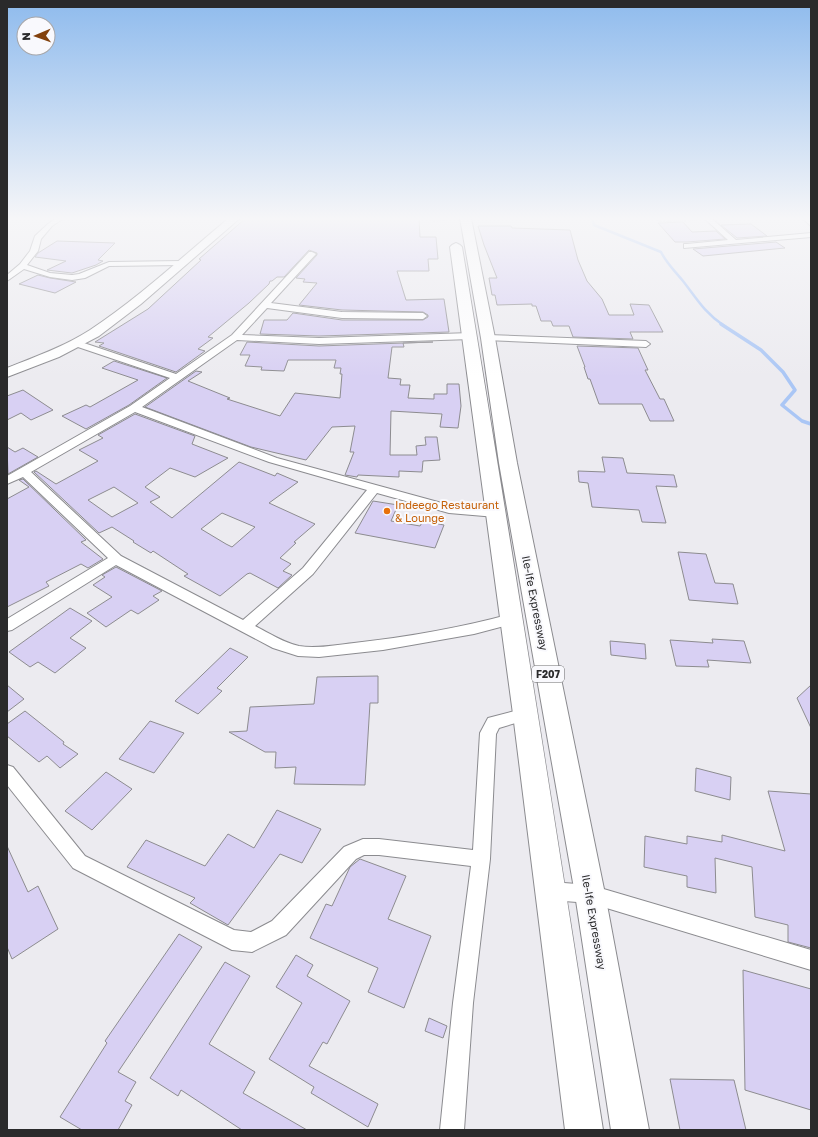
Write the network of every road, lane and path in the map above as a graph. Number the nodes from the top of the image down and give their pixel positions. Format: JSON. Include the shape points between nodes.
{"nodes":[{"id":1,"x":17,"y":271,"type":"edge"},
{"id":2,"x":36,"y":271,"type":"edge"},
{"id":3,"x":90,"y":271,"type":"edge"},
{"id":4,"x":171,"y":271,"type":"edge"},
{"id":5,"x":296,"y":271,"type":"edge"},
{"id":6,"x":460,"y":271,"type":"edge"},
{"id":7,"x":7,"y":279,"type":"edge"},
{"id":8,"x":264,"y":305,"type":"junction"},
{"id":9,"x":423,"y":316,"type":"dead end"},
{"id":10,"x":235,"y":337,"type":"junction"},
{"id":11,"x":479,"y":337,"type":"junction"},
{"id":12,"x":75,"y":344,"type":"junction"},
{"id":13,"x":646,"y":344,"type":"dead end"},
{"id":14,"x":7,"y":373,"type":"edge"},
{"id":15,"x":176,"y":377,"type":"junction"},
{"id":16,"x":134,"y":408,"type":"junction"},
{"id":17,"x":496,"y":442,"type":"junction"},
{"id":18,"x":24,"y":472,"type":"junction"},
{"id":19,"x":7,"y":481,"type":"edge"},
{"id":20,"x":374,"y":489,"type":"junction"},
{"id":21,"x":496,"y":513,"type":"junction"},
{"id":22,"x":116,"y":559,"type":"junction"},
{"id":23,"x":511,"y":619,"type":"junction"},
{"id":24,"x":7,"y":626,"type":"edge"},
{"id":25,"x":244,"y":627,"type":"junction"},
{"id":26,"x":526,"y":714,"type":"junction"},
{"id":27,"x":7,"y":772,"type":"edge"},
{"id":28,"x":481,"y":859,"type":"junction"},
{"id":29,"x":551,"y":891,"type":"junction"},
{"id":30,"x":590,"y":894,"type":"junction"},
{"id":31,"x":811,"y":960,"type":"edge"},
{"id":32,"x":452,"y":1130,"type":"edge"},
{"id":33,"x":584,"y":1130,"type":"edge"},
{"id":34,"x":630,"y":1130,"type":"edge"}],
"edges":[{"from":1,"to":7,"type":"street"},
{"from":2,"to":3,"type":"street","via":[[77,277]]},
{"from":4,"to":12,"type":"main road","via":[[118,316]]},
{"from":5,"to":8,"type":"street"},
{"from":6,"to":11,"type":"main road","name":"Ile-Ife Expressway","number":"F207"},
{"from":8,"to":9,"type":"street","via":[[342,314]]},
{"from":8,"to":10,"type":"street"},
{"from":10,"to":11,"type":"street","via":[[319,341]]},
{"from":10,"to":15,"type":"street"},
{"from":11,"to":13,"type":"street"},
{"from":11,"to":17,"type":"main road","name":"Ile-Ife Expressway","number":"F207"},
{"from":12,"to":14,"type":"main road"},
{"from":12,"to":15,"type":"street"},
{"from":15,"to":16,"type":"street"},
{"from":16,"to":18,"type":"street"},
{"from":16,"to":20,"type":"street","via":[[273,460]]},
{"from":17,"to":21,"type":"main road","name":"Ile-Ife Expressway","number":"F207"},
{"from":17,"to":30,"type":"main road","name":"Ile-Ife Expressway","number":"F207","via":[[508,463]]},
{"from":18,"to":19,"type":"street"},
{"from":18,"to":22,"type":"street"},
{"from":20,"to":21,"type":"street","via":[[448,509]]},
{"from":20,"to":25,"type":"street","via":[[308,572]]},
{"from":21,"to":23,"type":"main road","name":"Ile-Ife Expressway","number":"F207"},
{"from":22,"to":24,"type":"street"},
{"from":22,"to":25,"type":"street"},
{"from":23,"to":25,"type":"street","via":[[474,630],[383,645],[319,652],[291,649]]},
{"from":23,"to":26,"type":"main road","name":"Ile-Ife Expressway","number":"F207"},
{"from":26,"to":28,"type":"street","via":[[494,723],[488,733]]},
{"from":26,"to":29,"type":"main road","name":"Ile-Ife Expressway","number":"F207"},
{"from":27,"to":28,"type":"street","via":[[79,862],[232,940],[252,942],[279,928],[350,853],[363,847]]},
{"from":28,"to":32,"type":"street","via":[[463,1002]]},
{"from":29,"to":30,"type":"street"},
{"from":29,"to":33,"type":"main road","name":"Ile-Ife Expressway","number":"F207"},
{"from":30,"to":31,"type":"street"},
{"from":30,"to":34,"type":"main road","name":"Ile-Ife Expressway","number":"F207"}]}
